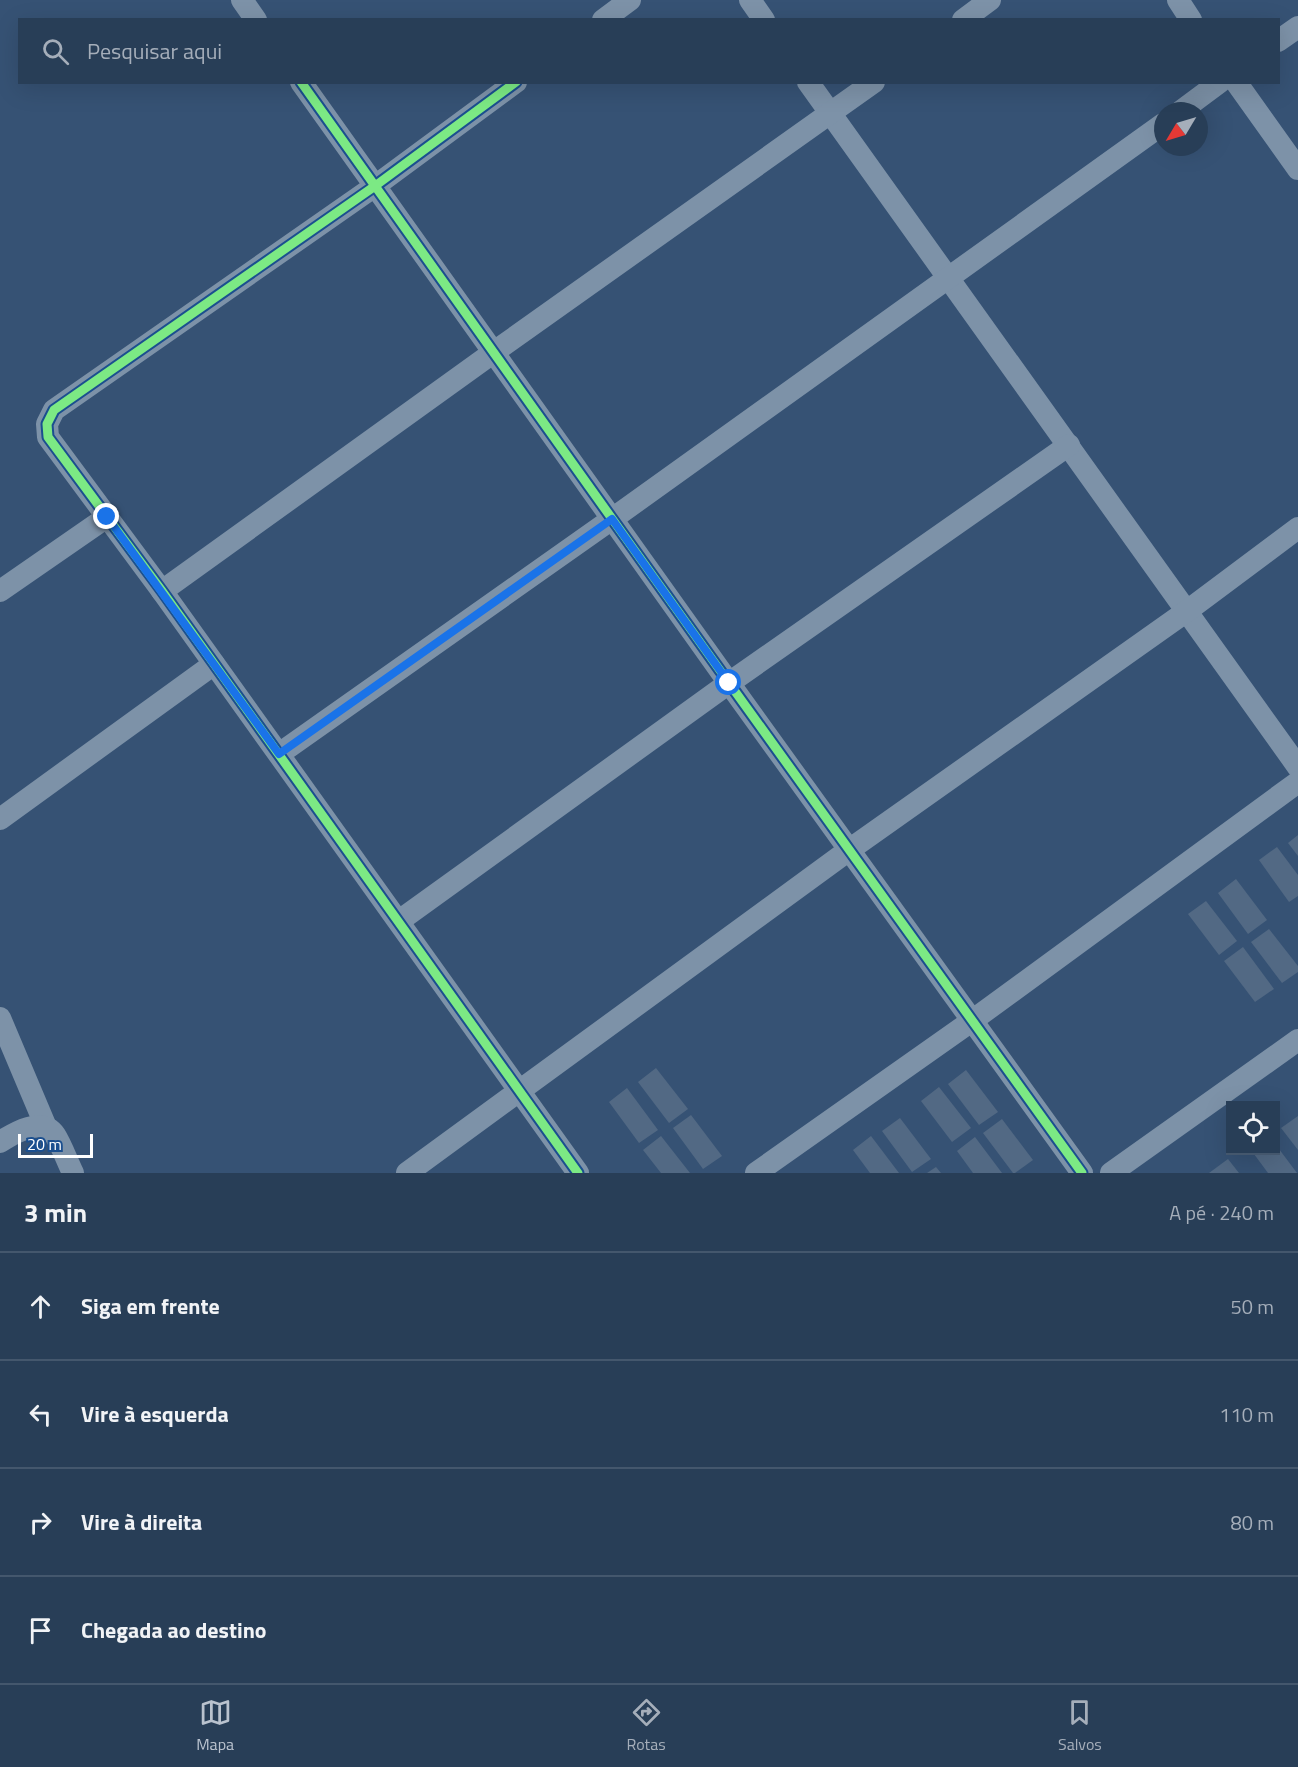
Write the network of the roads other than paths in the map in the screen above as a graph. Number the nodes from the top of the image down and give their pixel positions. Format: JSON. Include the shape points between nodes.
{"nodes":[{"id":1,"x":630,"y":0,"type":"edge"},
{"id":2,"x":750,"y":0,"type":"edge"},
{"id":3,"x":990,"y":0,"type":"edge"},
{"id":4,"x":1178,"y":0,"type":"edge"},
{"id":5,"x":606,"y":18,"type":"edge"},
{"id":6,"x":763,"y":18,"type":"edge"},
{"id":7,"x":966,"y":18,"type":"edge"},
{"id":8,"x":1190,"y":18,"type":"edge"},
{"id":9,"x":1298,"y":27,"type":"edge"},
{"id":10,"x":1280,"y":40,"type":"edge"},
{"id":11,"x":302,"y":84,"type":"edge"},
{"id":12,"x":513,"y":84,"type":"edge"},
{"id":13,"x":809,"y":84,"type":"edge"},
{"id":14,"x":871,"y":84,"type":"edge"},
{"id":15,"x":1217,"y":84,"type":"edge"},
{"id":16,"x":1237,"y":84,"type":"edge"},
{"id":17,"x":1192,"y":102,"type":"edge"},
{"id":18,"x":830,"y":114,"type":"junction"},
{"id":19,"x":1154,"y":130,"type":"edge"},
{"id":20,"x":1298,"y":169,"type":"edge"},
{"id":21,"x":375,"y":186,"type":"junction"},
{"id":22,"x":948,"y":277,"type":"junction"},
{"id":23,"x":494,"y":352,"type":"junction"},
{"id":24,"x":1069,"y":446,"type":"junction"},
{"id":25,"x":107,"y":517,"type":"junction"},
{"id":26,"x":612,"y":519,"type":"junction"},
{"id":27,"x":1298,"y":528,"type":"edge"},
{"id":28,"x":0,"y":591,"type":"edge"},
{"id":29,"x":162,"y":591,"type":"junction"},
{"id":30,"x":1187,"y":611,"type":"junction"},
{"id":31,"x":214,"y":664,"type":"junction"},
{"id":32,"x":729,"y":683,"type":"junction"},
{"id":33,"x":279,"y":754,"type":"junction"},
{"id":34,"x":1298,"y":767,"type":"edge"},
{"id":35,"x":1298,"y":782,"type":"edge"},
{"id":36,"x":0,"y":819,"type":"edge"},
{"id":37,"x":849,"y":850,"type":"junction"},
{"id":38,"x":399,"y":921,"type":"junction"},
{"id":39,"x":0,"y":1017,"type":"edge"},
{"id":40,"x":973,"y":1020,"type":"junction"},
{"id":41,"x":1298,"y":1040,"type":"edge"},
{"id":42,"x":521,"y":1090,"type":"junction"},
{"id":43,"x":46,"y":1127,"type":"junction"},
{"id":44,"x":0,"y":1142,"type":"edge"},
{"id":45,"x":73,"y":1173,"type":"edge"},
{"id":46,"x":407,"y":1173,"type":"edge"},
{"id":47,"x":578,"y":1173,"type":"edge"},
{"id":48,"x":756,"y":1173,"type":"edge"},
{"id":49,"x":1082,"y":1173,"type":"edge"},
{"id":50,"x":1111,"y":1173,"type":"edge"}],
"edges":[{"from":1,"to":5,"type":"street"},
{"from":2,"to":6,"type":"street"},
{"from":3,"to":7,"type":"street"},
{"from":4,"to":8,"type":"street"},
{"from":9,"to":10,"type":"street"},
{"from":11,"to":21,"type":"street"},
{"from":12,"to":21,"type":"street"},
{"from":13,"to":18,"type":"street"},
{"from":14,"to":18,"type":"street"},
{"from":15,"to":17,"type":"street"},
{"from":16,"to":20,"type":"street"},
{"from":18,"to":22,"type":"street"},
{"from":18,"to":23,"type":"street"},
{"from":19,"to":22,"type":"street"},
{"from":21,"to":23,"type":"street"},
{"from":21,"to":25,"type":"street","via":[[54,410],[47,424],[48,437]]},
{"from":22,"to":24,"type":"street"},
{"from":22,"to":26,"type":"street"},
{"from":23,"to":26,"type":"street"},
{"from":23,"to":29,"type":"street"},
{"from":24,"to":30,"type":"street"},
{"from":24,"to":32,"type":"street"},
{"from":25,"to":28,"type":"street"},
{"from":25,"to":29,"type":"street"},
{"from":26,"to":32,"type":"street"},
{"from":26,"to":33,"type":"street"},
{"from":27,"to":30,"type":"street"},
{"from":29,"to":31,"type":"street"},
{"from":30,"to":34,"type":"street"},
{"from":30,"to":37,"type":"street"},
{"from":31,"to":33,"type":"street"},
{"from":31,"to":36,"type":"street"},
{"from":32,"to":37,"type":"street"},
{"from":32,"to":38,"type":"street"},
{"from":33,"to":38,"type":"street"},
{"from":35,"to":40,"type":"street"},
{"from":37,"to":40,"type":"street"},
{"from":37,"to":42,"type":"street"},
{"from":38,"to":42,"type":"street"},
{"from":39,"to":43,"type":"street"},
{"from":40,"to":48,"type":"street"},
{"from":40,"to":49,"type":"street"},
{"from":41,"to":50,"type":"street"},
{"from":42,"to":46,"type":"street"},
{"from":42,"to":47,"type":"street"},
{"from":43,"to":44,"type":"street","via":[[32,1126]]},
{"from":43,"to":45,"type":"street","via":[[54,1133]]}]}
